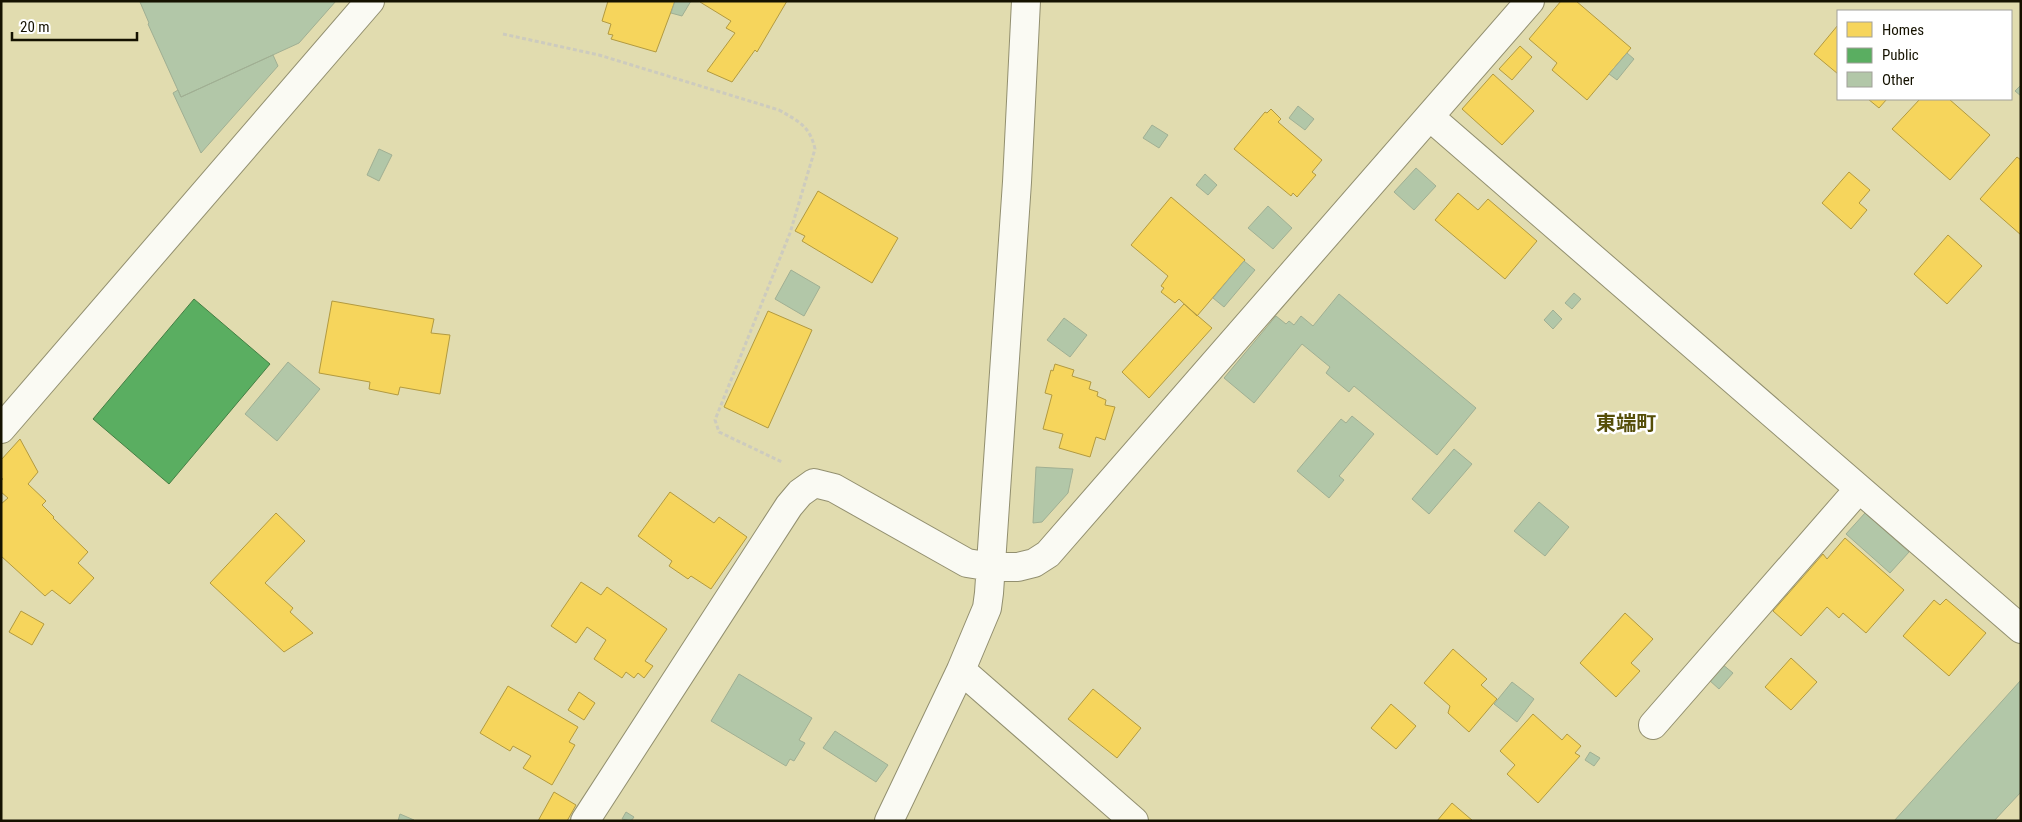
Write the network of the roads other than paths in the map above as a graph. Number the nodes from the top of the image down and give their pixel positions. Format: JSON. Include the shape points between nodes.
{"nodes":[{"id":1,"x":370,"y":1,"type":"edge"},
{"id":2,"x":1026,"y":1,"type":"edge"},
{"id":3,"x":1530,"y":1,"type":"edge"},
{"id":4,"x":1430,"y":117,"type":"junction"},
{"id":5,"x":1,"y":429,"type":"edge"},
{"id":6,"x":1858,"y":490,"type":"junction"},
{"id":7,"x":992,"y":567,"type":"junction"},
{"id":8,"x":2021,"y":629,"type":"edge"},
{"id":9,"x":961,"y":670,"type":"junction"},
{"id":10,"x":1653,"y":725,"type":"dead end"},
{"id":11,"x":585,"y":821,"type":"edge"},
{"id":12,"x":889,"y":821,"type":"edge"},
{"id":13,"x":1134,"y":821,"type":"edge"}],
"edges":[{"from":1,"to":5,"type":"street"},
{"from":2,"to":7,"type":"street","via":[[1018,182]]},
{"from":3,"to":4,"type":"street"},
{"from":4,"to":6,"type":"street"},
{"from":4,"to":7,"type":"street","via":[[1048,554],[1034,563],[1018,567]]},
{"from":6,"to":8,"type":"street"},
{"from":6,"to":10,"type":"street"},
{"from":7,"to":9,"type":"street","via":[[987,608]]},
{"from":7,"to":11,"type":"street","via":[[967,563],[834,488],[814,483],[789,506]]},
{"from":9,"to":12,"type":"street"},
{"from":9,"to":13,"type":"street"}]}
